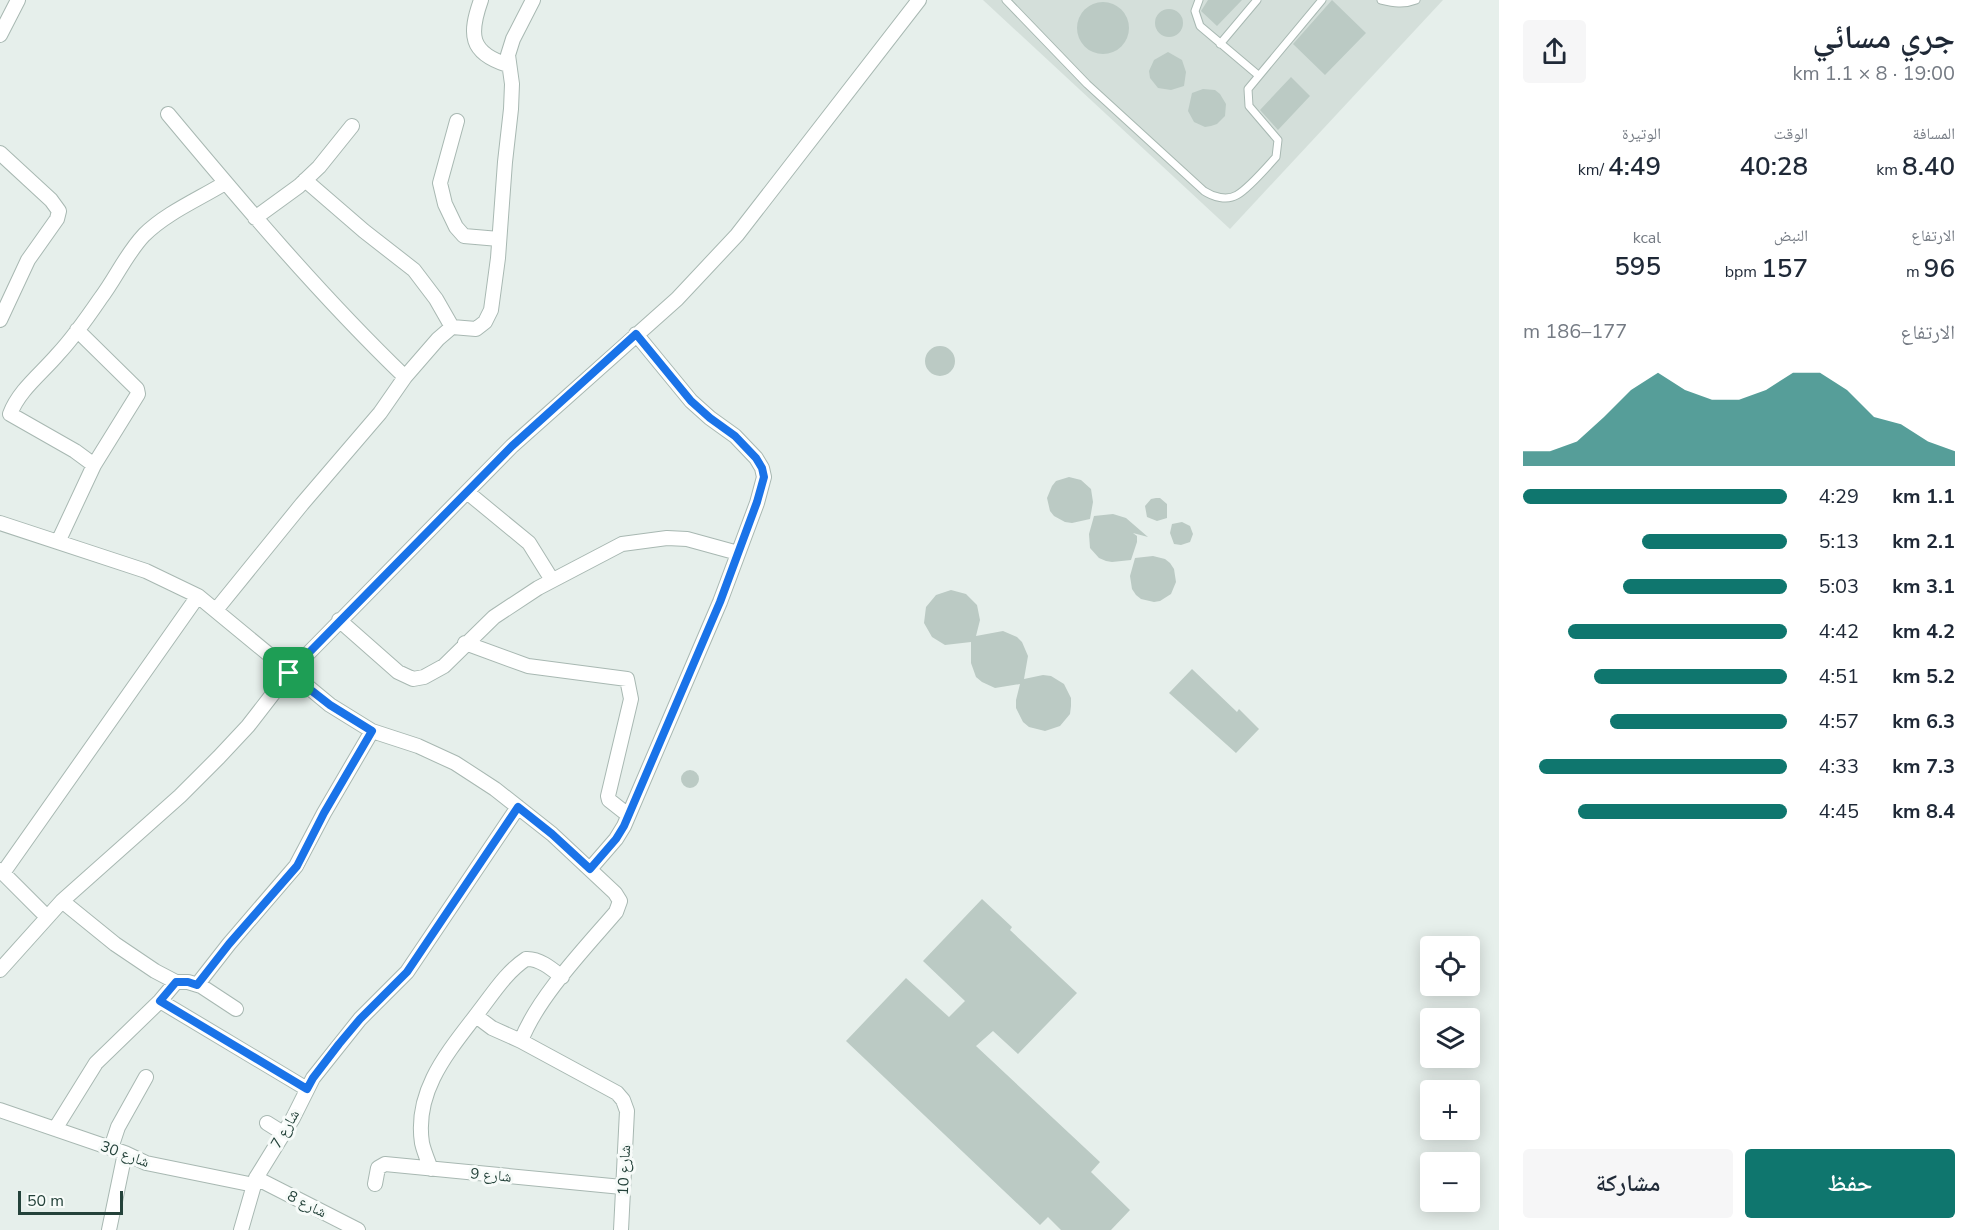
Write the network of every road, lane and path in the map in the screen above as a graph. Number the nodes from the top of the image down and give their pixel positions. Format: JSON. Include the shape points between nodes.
{"nodes":[{"id":1,"x":18,"y":0,"type":"edge"},
{"id":2,"x":481,"y":0,"type":"edge"},
{"id":3,"x":533,"y":0,"type":"edge"},
{"id":4,"x":919,"y":0,"type":"edge"},
{"id":5,"x":1005,"y":0,"type":"edge"},
{"id":6,"x":1199,"y":0,"type":"edge"},
{"id":7,"x":1257,"y":0,"type":"edge"},
{"id":8,"x":1322,"y":0,"type":"edge"},
{"id":9,"x":1381,"y":0,"type":"edge"},
{"id":10,"x":1416,"y":0,"type":"edge"},
{"id":11,"x":0,"y":35,"type":"edge"},
{"id":12,"x":1220,"y":44,"type":"junction"},
{"id":13,"x":508,"y":65,"type":"junction"},
{"id":14,"x":1258,"y":75,"type":"junction"},
{"id":15,"x":168,"y":114,"type":"dead end"},
{"id":16,"x":457,"y":121,"type":"dead end"},
{"id":17,"x":352,"y":126,"type":"dead end"},
{"id":18,"x":0,"y":153,"type":"edge"},
{"id":19,"x":305,"y":180,"type":"junction"},
{"id":20,"x":225,"y":183,"type":"junction"},
{"id":21,"x":255,"y":218,"type":"junction"},
{"id":22,"x":499,"y":240,"type":"junction"},
{"id":23,"x":0,"y":320,"type":"edge"},
{"id":24,"x":452,"y":327,"type":"junction"},
{"id":25,"x":77,"y":330,"type":"junction"},
{"id":26,"x":636,"y":334,"type":"junction"},
{"id":27,"x":405,"y":377,"type":"junction"},
{"id":28,"x":5,"y":415,"type":"edge"},
{"id":29,"x":94,"y":465,"type":"junction"},
{"id":30,"x":467,"y":492,"type":"junction"},
{"id":31,"x":0,"y":523,"type":"edge"},
{"id":32,"x":58,"y":542,"type":"junction"},
{"id":33,"x":738,"y":553,"type":"junction"},
{"id":34,"x":552,"y":580,"type":"junction"},
{"id":35,"x":198,"y":596,"type":"junction"},
{"id":36,"x":216,"y":610,"type":"junction"},
{"id":37,"x":339,"y":620,"type":"junction"},
{"id":38,"x":465,"y":643,"type":"junction"},
{"id":39,"x":289,"y":673,"type":"junction"},
{"id":40,"x":372,"y":731,"type":"junction"},
{"id":41,"x":518,"y":807,"type":"junction"},
{"id":42,"x":628,"y":815,"type":"junction"},
{"id":43,"x":590,"y":869,"type":"junction"},
{"id":44,"x":2,"y":872,"type":"edge"},
{"id":45,"x":62,"y":902,"type":"junction"},
{"id":46,"x":47,"y":917,"type":"junction"},
{"id":47,"x":0,"y":970,"type":"edge"},
{"id":48,"x":562,"y":977,"type":"junction"},
{"id":49,"x":176,"y":982,"type":"junction"},
{"id":50,"x":197,"y":985,"type":"junction"},
{"id":51,"x":160,"y":1001,"type":"junction"},
{"id":52,"x":236,"y":1009,"type":"dead end"},
{"id":53,"x":476,"y":1016,"type":"junction"},
{"id":54,"x":521,"y":1041,"type":"junction"},
{"id":55,"x":146,"y":1077,"type":"dead end"},
{"id":56,"x":307,"y":1089,"type":"junction"},
{"id":57,"x":0,"y":1110,"type":"edge"},
{"id":58,"x":267,"y":1123,"type":"dead end"},
{"id":59,"x":55,"y":1129,"type":"junction"},
{"id":60,"x":283,"y":1133,"type":"junction"},
{"id":61,"x":111,"y":1148,"type":"junction"},
{"id":62,"x":125,"y":1153,"type":"junction"},
{"id":63,"x":431,"y":1169,"type":"junction"},
{"id":64,"x":255,"y":1182,"type":"junction"},
{"id":65,"x":375,"y":1184,"type":"dead end"},
{"id":66,"x":622,"y":1187,"type":"junction"},
{"id":67,"x":109,"y":1230,"type":"edge"},
{"id":68,"x":241,"y":1230,"type":"edge"},
{"id":69,"x":358,"y":1230,"type":"edge"},
{"id":70,"x":621,"y":1230,"type":"edge"}],
"edges":[{"from":1,"to":11,"type":"street"},
{"from":2,"to":13,"type":"street","via":[[473,28],[476,43],[492,58]]},
{"from":3,"to":13,"type":"street","via":[[513,39]]},
{"from":4,"to":26,"type":"street","via":[[737,235],[677,299]]},
{"from":5,"to":14,"type":"lane","via":[[1087,84],[1211,196],[1236,196],[1276,158],[1278,140],[1249,106],[1247,98]]},
{"from":6,"to":12,"type":"lane","via":[[1196,18]]},
{"from":7,"to":12,"type":"lane"},
{"from":8,"to":14,"type":"lane"},
{"from":9,"to":10,"type":"lane","via":[[1395,4]]},
{"from":12,"to":14,"type":"lane"},
{"from":13,"to":22,"type":"street","via":[[512,109]]},
{"from":15,"to":20,"type":"street"},
{"from":16,"to":22,"type":"street","via":[[440,183],[446,204],[464,236]]},
{"from":17,"to":19,"type":"street"},
{"from":18,"to":23,"type":"street","via":[[59,211],[28,260]]},
{"from":19,"to":21,"type":"street"},
{"from":19,"to":24,"type":"street","via":[[414,270]]},
{"from":20,"to":21,"type":"street"},
{"from":20,"to":25,"type":"street","via":[[144,236]]},
{"from":21,"to":27,"type":"street","via":[[354,328]]},
{"from":22,"to":24,"type":"street","via":[[491,310],[485,322],[476,329]]},
{"from":24,"to":27,"type":"street"},
{"from":25,"to":28,"type":"street"},
{"from":25,"to":29,"type":"street","via":[[138,394]]},
{"from":26,"to":30,"type":"street"},
{"from":26,"to":33,"type":"street","via":[[691,401],[735,436],[762,468],[762,485]]},
{"from":27,"to":36,"type":"street","via":[[380,413]]},
{"from":28,"to":29,"type":"street"},
{"from":29,"to":32,"type":"street"},
{"from":30,"to":34,"type":"street","via":[[529,543]]},
{"from":30,"to":37,"type":"street"},
{"from":31,"to":32,"type":"street"},
{"from":32,"to":35,"type":"street","via":[[146,571]]},
{"from":33,"to":34,"type":"street","via":[[687,540],[646,540],[622,544]]},
{"from":33,"to":42,"type":"street"},
{"from":34,"to":38,"type":"street","via":[[494,617]]},
{"from":35,"to":36,"type":"street"},
{"from":35,"to":44,"type":"street"},
{"from":36,"to":39,"type":"street"},
{"from":37,"to":38,"type":"street","via":[[398,672],[412,679],[444,666]]},
{"from":37,"to":39,"type":"street"},
{"from":38,"to":42,"type":"street","via":[[528,666],[627,679],[631,699],[608,796]]},
{"from":39,"to":40,"type":"street"},
{"from":39,"to":45,"type":"street","via":[[219,757]]},
{"from":40,"to":41,"type":"street","via":[[455,763]]},
{"from":40,"to":50,"type":"street","via":[[329,802],[297,866]]},
{"from":41,"to":43,"type":"street"},
{"from":41,"to":56,"type":"street","name":"شارع 7","via":[[407,972],[360,1019]]},
{"from":42,"to":43,"type":"street","via":[[616,839]]},
{"from":43,"to":48,"type":"street","via":[[615,893],[620,906]]},
{"from":44,"to":46,"type":"street"},
{"from":45,"to":46,"type":"street"},
{"from":45,"to":49,"type":"street","via":[[115,944]]},
{"from":46,"to":47,"type":"street"},
{"from":48,"to":53,"type":"street","via":[[535,959],[526,959]]},
{"from":48,"to":54,"type":"street"},
{"from":49,"to":50,"type":"street"},
{"from":49,"to":51,"type":"street"},
{"from":50,"to":52,"type":"street"},
{"from":51,"to":56,"type":"street"},
{"from":51,"to":59,"type":"street","via":[[96,1064]]},
{"from":53,"to":54,"type":"street"},
{"from":53,"to":63,"type":"street","via":[[448,1051],[426,1095],[422,1143]]},
{"from":54,"to":66,"type":"street","name":"شارع 10","via":[[624,1100],[627,1111]]},
{"from":55,"to":61,"type":"street"},
{"from":56,"to":60,"type":"street","name":"شارع 7"},
{"from":57,"to":59,"type":"street","name":"شارع 30"},
{"from":58,"to":60,"type":"street"},
{"from":59,"to":61,"type":"street","name":"شارع 30"},
{"from":60,"to":64,"type":"street","name":"شارع 7"},
{"from":61,"to":62,"type":"street","name":"شارع 30"},
{"from":62,"to":64,"type":"street","name":"شارع 30","via":[[146,1163]]},
{"from":62,"to":67,"type":"street"},
{"from":63,"to":65,"type":"street","name":"شارع 9","via":[[382,1164]]},
{"from":63,"to":66,"type":"street","name":"شارع 9"},
{"from":64,"to":68,"type":"street","name":"شارع 7"},
{"from":64,"to":69,"type":"street","name":"شارع 8"},
{"from":66,"to":70,"type":"street","name":"شارع 10"}]}
